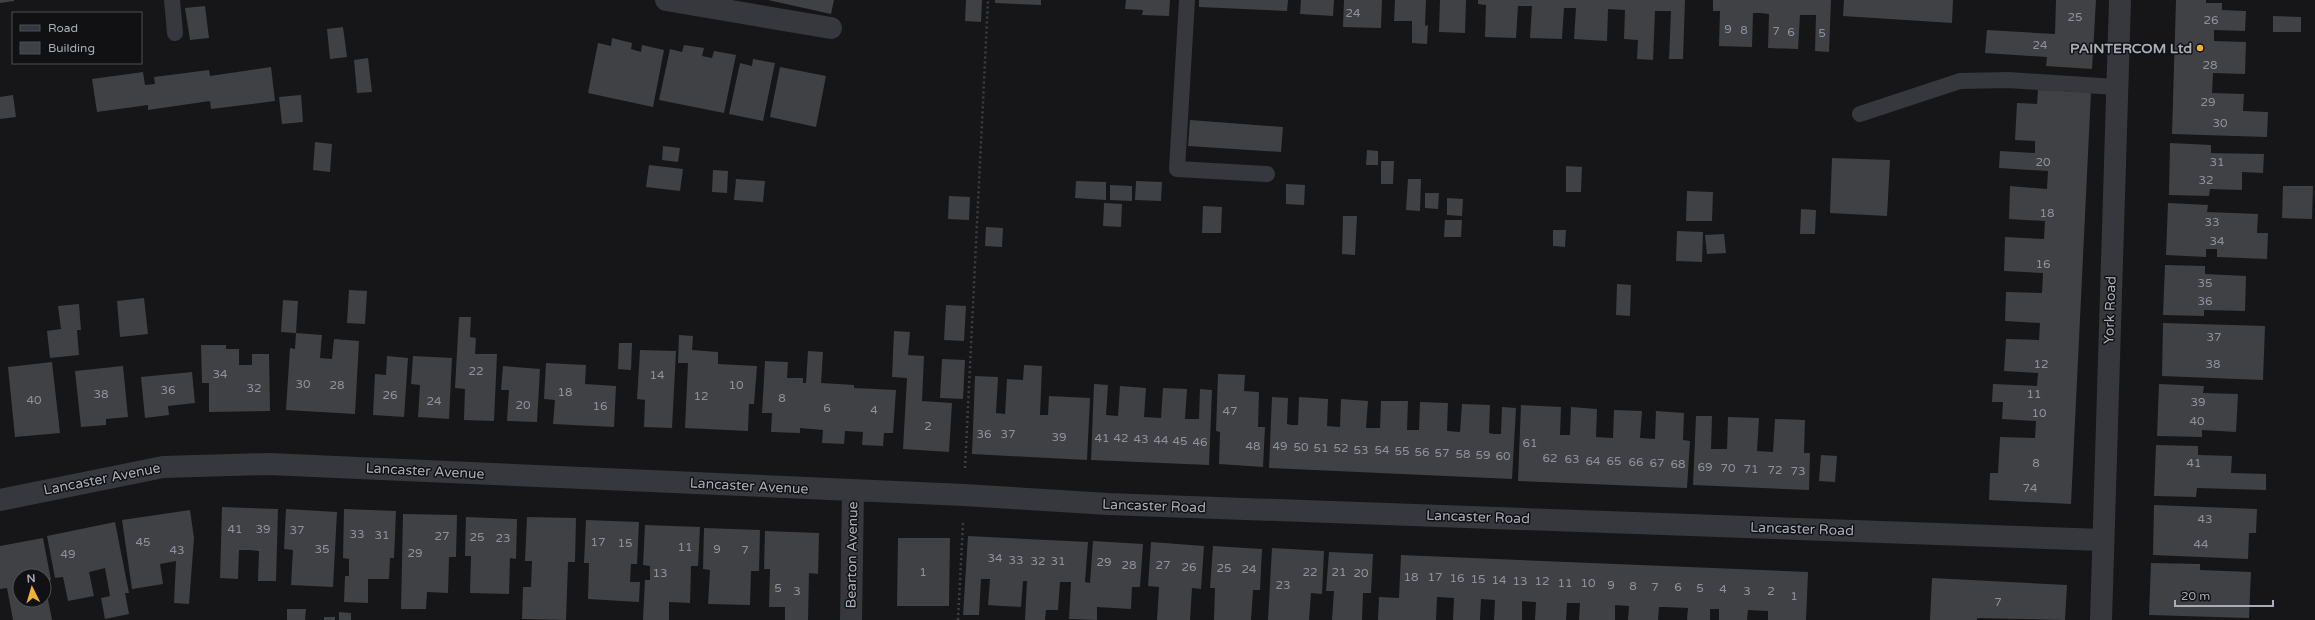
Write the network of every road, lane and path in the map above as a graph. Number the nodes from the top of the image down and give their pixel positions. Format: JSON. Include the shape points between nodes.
{"nodes":[{"id":1,"x":172,"y":0,"type":"edge"},
{"id":2,"x":666,"y":0,"type":"edge"},
{"id":3,"x":988,"y":0,"type":"edge"},
{"id":4,"x":1187,"y":0,"type":"edge"},
{"id":5,"x":2120,"y":0,"type":"edge"},
{"id":6,"x":688,"y":1,"type":"edge"},
{"id":7,"x":831,"y":28,"type":"dead end"},
{"id":8,"x":176,"y":33,"type":"dead end"},
{"id":9,"x":2116,"y":86,"type":"junction"},
{"id":10,"x":1860,"y":114,"type":"dead end"},
{"id":11,"x":1267,"y":174,"type":"dead end"},
{"id":12,"x":853,"y":491,"type":"junction"},
{"id":13,"x":964,"y":496,"type":"junction"},
{"id":14,"x":0,"y":500,"type":"edge"},
{"id":15,"x":2103,"y":540,"type":"junction"},
{"id":16,"x":851,"y":620,"type":"edge"},
{"id":17,"x":958,"y":620,"type":"edge"},
{"id":18,"x":2101,"y":620,"type":"edge"}],
"edges":[{"from":1,"to":8,"type":"lane"},
{"from":2,"to":6,"type":"street"},
{"from":3,"to":13,"type":"path"},
{"from":4,"to":11,"type":"lane","via":[[1177,169]]},
{"from":5,"to":9,"type":"street","name":"York Road"},
{"from":6,"to":7,"type":"street"},
{"from":9,"to":10,"type":"lane","via":[[1960,80]]},
{"from":9,"to":15,"type":"street","name":"York Road"},
{"from":12,"to":13,"type":"street","name":"Lancaster Road"},
{"from":12,"to":14,"type":"street","name":"Lancaster Avenue","via":[[269,464],[214,464],[163,467]]},
{"from":12,"to":16,"type":"street","name":"Bearton Avenue"},
{"from":13,"to":15,"type":"street","name":"Lancaster Road","via":[[1108,504]]},
{"from":13,"to":17,"type":"path"},
{"from":15,"to":18,"type":"street","name":"York Road"}]}
